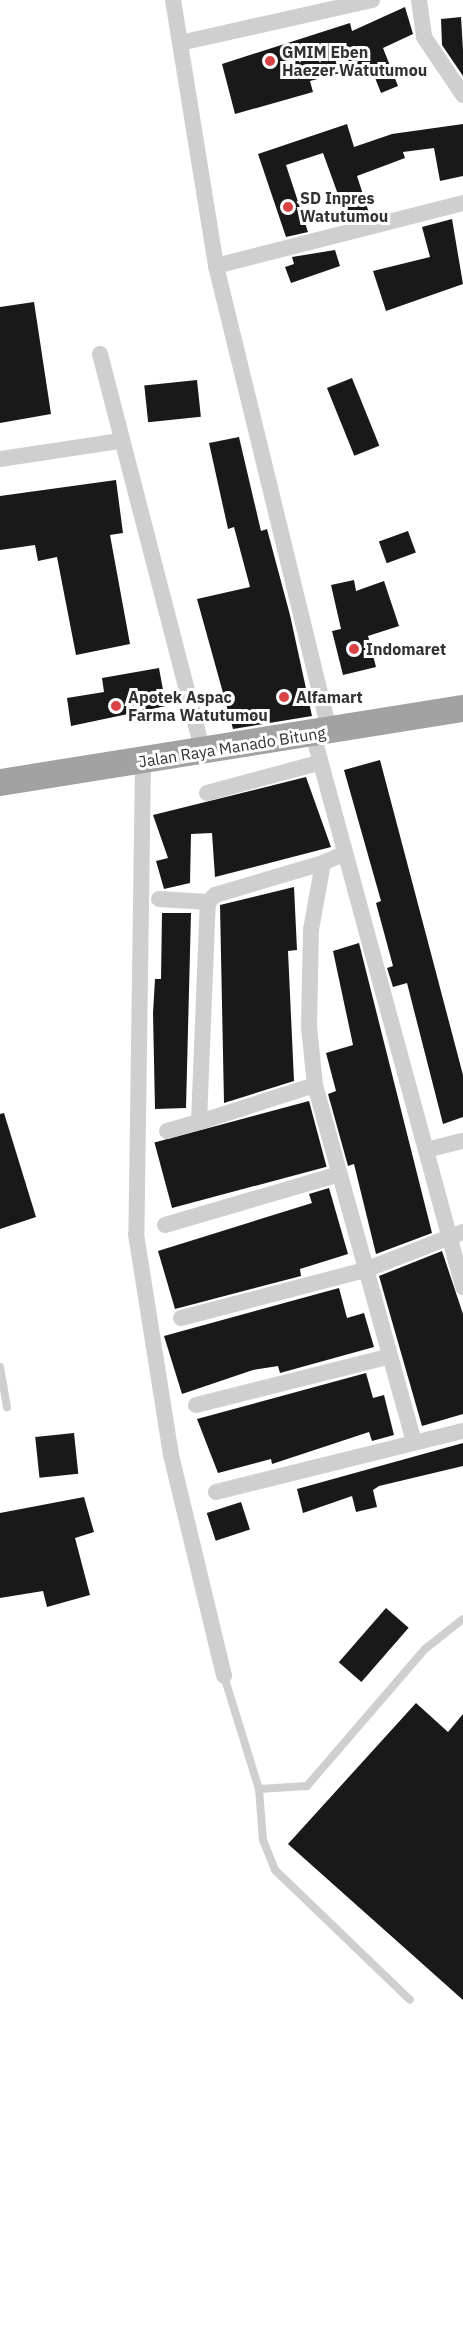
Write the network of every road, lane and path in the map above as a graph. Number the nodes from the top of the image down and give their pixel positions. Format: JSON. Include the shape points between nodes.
{"nodes":[{"id":1,"x":173,"y":0,"type":"edge"},
{"id":2,"x":372,"y":0,"type":"edge"},
{"id":3,"x":419,"y":0,"type":"edge"},
{"id":4,"x":180,"y":44,"type":"junction"},
{"id":5,"x":463,"y":94,"type":"edge"},
{"id":6,"x":463,"y":203,"type":"edge"},
{"id":7,"x":216,"y":266,"type":"junction"},
{"id":8,"x":100,"y":354,"type":"dead end"},
{"id":9,"x":119,"y":441,"type":"junction"},
{"id":10,"x":0,"y":459,"type":"edge"},
{"id":11,"x":463,"y":708,"type":"edge"},
{"id":12,"x":321,"y":732,"type":"junction"},
{"id":13,"x":203,"y":753,"type":"junction"},
{"id":14,"x":143,"y":761,"type":"junction"},
{"id":15,"x":318,"y":764,"type":"junction"},
{"id":16,"x":0,"y":782,"type":"edge"},
{"id":17,"x":207,"y":793,"type":"dead end"},
{"id":18,"x":343,"y":854,"type":"junction"},
{"id":19,"x":323,"y":863,"type":"junction"},
{"id":20,"x":159,"y":899,"type":"dead end"},
{"id":21,"x":208,"y":902,"type":"junction"},
{"id":22,"x":315,"y":1085,"type":"junction"},
{"id":23,"x":199,"y":1122,"type":"junction"},
{"id":24,"x":167,"y":1131,"type":"dead end"},
{"id":25,"x":463,"y":1141,"type":"edge"},
{"id":26,"x":426,"y":1150,"type":"junction"},
{"id":27,"x":339,"y":1174,"type":"junction"},
{"id":28,"x":165,"y":1225,"type":"dead end"},
{"id":29,"x":456,"y":1234,"type":"edge"},
{"id":30,"x":365,"y":1270,"type":"junction"},
{"id":31,"x":463,"y":1287,"type":"edge"},
{"id":32,"x":182,"y":1318,"type":"dead end"},
{"id":33,"x":387,"y":1357,"type":"junction"},
{"id":34,"x":0,"y":1367,"type":"edge"},
{"id":35,"x":196,"y":1405,"type":"dead end"},
{"id":36,"x":8,"y":1407,"type":"dead end"},
{"id":37,"x":463,"y":1431,"type":"edge"},
{"id":38,"x":414,"y":1442,"type":"junction"},
{"id":39,"x":216,"y":1492,"type":"dead end"},
{"id":40,"x":463,"y":1620,"type":"edge"},
{"id":41,"x":224,"y":1676,"type":"joint"},
{"id":42,"x":259,"y":1789,"type":"junction"},
{"id":43,"x":410,"y":2000,"type":"dead end"}],
"edges":[{"from":1,"to":4,"type":"street"},
{"from":2,"to":4,"type":"street"},
{"from":3,"to":5,"type":"street","via":[[424,37]]},
{"from":4,"to":7,"type":"street"},
{"from":6,"to":7,"type":"street"},
{"from":7,"to":12,"type":"street"},
{"from":8,"to":9,"type":"street"},
{"from":9,"to":10,"type":"street"},
{"from":9,"to":13,"type":"street"},
{"from":11,"to":12,"type":"highway","name":"Jalan Raya Manado Bitung"},
{"from":12,"to":13,"type":"highway","name":"Jalan Raya Manado Bitung"},
{"from":12,"to":15,"type":"street"},
{"from":13,"to":14,"type":"highway","name":"Jalan Raya Manado Bitung"},
{"from":14,"to":16,"type":"highway","name":"Jalan Raya Manado Bitung"},
{"from":14,"to":41,"type":"street","via":[[136,1234],[160,1402]]},
{"from":15,"to":17,"type":"street"},
{"from":15,"to":18,"type":"street"},
{"from":18,"to":19,"type":"street"},
{"from":18,"to":26,"type":"street"},
{"from":19,"to":21,"type":"street","via":[[215,895]]},
{"from":19,"to":22,"type":"street","via":[[309,958]]},
{"from":20,"to":21,"type":"street"},
{"from":21,"to":23,"type":"street"},
{"from":22,"to":23,"type":"street"},
{"from":22,"to":27,"type":"street"},
{"from":23,"to":24,"type":"street"},
{"from":25,"to":26,"type":"street"},
{"from":26,"to":29,"type":"street"},
{"from":27,"to":28,"type":"street"},
{"from":27,"to":30,"type":"street"},
{"from":29,"to":30,"type":"street"},
{"from":29,"to":31,"type":"street"},
{"from":30,"to":32,"type":"street"},
{"from":30,"to":33,"type":"street"},
{"from":33,"to":35,"type":"street"},
{"from":33,"to":38,"type":"street"},
{"from":34,"to":36,"type":"lane"},
{"from":37,"to":38,"type":"street"},
{"from":38,"to":39,"type":"street"},
{"from":40,"to":42,"type":"lane","via":[[425,1649],[307,1786]]},
{"from":41,"to":42,"type":"lane"},
{"from":42,"to":43,"type":"lane","via":[[263,1840],[275,1870]]}]}
